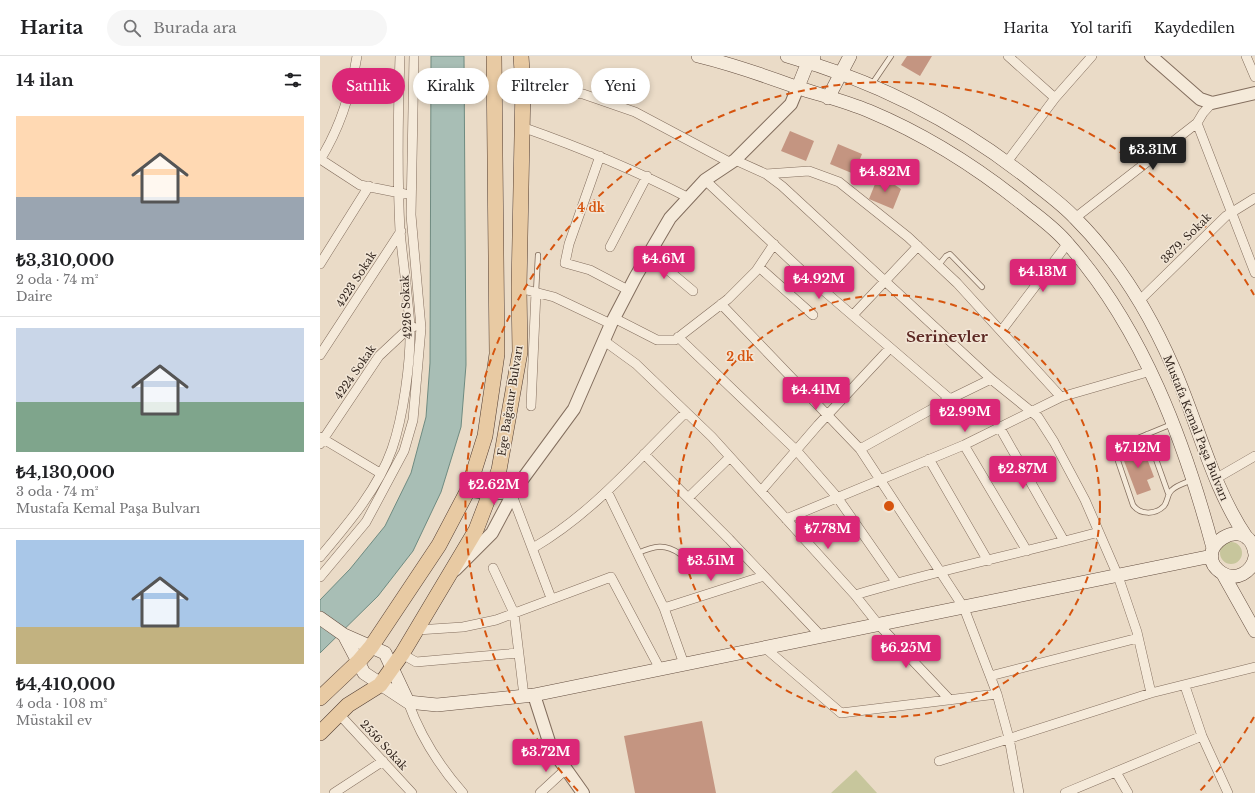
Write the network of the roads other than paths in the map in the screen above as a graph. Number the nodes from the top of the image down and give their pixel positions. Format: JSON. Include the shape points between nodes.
{"nodes":[{"id":1,"x":357,"y":56,"type":"edge"},
{"id":2,"x":400,"y":56,"type":"edge"},
{"id":3,"x":414,"y":56,"type":"edge"},
{"id":4,"x":494,"y":56,"type":"edge"},
{"id":5,"x":521,"y":56,"type":"edge"},
{"id":6,"x":698,"y":56,"type":"edge"},
{"id":7,"x":787,"y":56,"type":"edge"},
{"id":8,"x":850,"y":56,"type":"edge"},
{"id":9,"x":891,"y":56,"type":"edge"},
{"id":10,"x":1008,"y":56,"type":"edge"},
{"id":11,"x":1092,"y":56,"type":"edge"},
{"id":12,"x":1150,"y":56,"type":"edge"},
{"id":13,"x":1246,"y":56,"type":"edge"},
{"id":14,"x":812,"y":59,"type":"edge"},
{"id":15,"x":522,"y":68,"type":"edge"},
{"id":16,"x":840,"y":74,"type":"junction"},
{"id":17,"x":1255,"y":77,"type":"edge"},
{"id":18,"x":871,"y":86,"type":"junction"},
{"id":19,"x":798,"y":87,"type":"junction"},
{"id":20,"x":1255,"y":93,"type":"edge"},
{"id":21,"x":583,"y":94,"type":"edge"},
{"id":22,"x":828,"y":98,"type":"junction"},
{"id":23,"x":1055,"y":98,"type":"junction"},
{"id":24,"x":1212,"y":103,"type":"junction"},
{"id":25,"x":523,"y":104,"type":"edge"},
{"id":26,"x":1197,"y":123,"type":"junction"},
{"id":27,"x":522,"y":127,"type":"junction"},
{"id":28,"x":600,"y":156,"type":"junction"},
{"id":29,"x":320,"y":160,"type":"edge"},
{"id":30,"x":733,"y":161,"type":"junction"},
{"id":31,"x":1008,"y":162,"type":"junction"},
{"id":32,"x":766,"y":174,"type":"junction"},
{"id":33,"x":647,"y":176,"type":"junction"},
{"id":34,"x":705,"y":180,"type":"junction"},
{"id":35,"x":369,"y":186,"type":"junction"},
{"id":36,"x":399,"y":192,"type":"junction"},
{"id":37,"x":412,"y":195,"type":"junction"},
{"id":38,"x":689,"y":198,"type":"junction"},
{"id":39,"x":1255,"y":198,"type":"edge"},
{"id":40,"x":1232,"y":211,"type":"junction"},
{"id":41,"x":412,"y":215,"type":"junction"},
{"id":42,"x":1075,"y":218,"type":"junction"},
{"id":43,"x":400,"y":232,"type":"junction"},
{"id":44,"x":1068,"y":243,"type":"junction"},
{"id":45,"x":774,"y":244,"type":"junction"},
{"id":46,"x":918,"y":246,"type":"junction"},
{"id":47,"x":610,"y":247,"type":"dead end"},
{"id":48,"x":649,"y":254,"type":"junction"},
{"id":49,"x":538,"y":255,"type":"dead end"},
{"id":50,"x":320,"y":264,"type":"edge"},
{"id":51,"x":938,"y":266,"type":"junction"},
{"id":52,"x":759,"y":267,"type":"junction"},
{"id":53,"x":1255,"y":273,"type":"edge"},
{"id":54,"x":885,"y":280,"type":"junction"},
{"id":55,"x":982,"y":287,"type":"dead end"},
{"id":56,"x":519,"y":288,"type":"junction"},
{"id":57,"x":628,"y":290,"type":"junction"},
{"id":58,"x":693,"y":291,"type":"dead end"},
{"id":59,"x":536,"y":292,"type":"junction"},
{"id":60,"x":1139,"y":301,"type":"junction"},
{"id":61,"x":721,"y":304,"type":"junction"},
{"id":62,"x":813,"y":315,"type":"dead end"},
{"id":63,"x":852,"y":315,"type":"junction"},
{"id":64,"x":612,"y":321,"type":"junction"},
{"id":65,"x":410,"y":327,"type":"junction"},
{"id":66,"x":421,"y":328,"type":"junction"},
{"id":67,"x":1002,"y":330,"type":"junction"},
{"id":68,"x":678,"y":337,"type":"junction"},
{"id":69,"x":604,"y":340,"type":"junction"},
{"id":70,"x":890,"y":348,"type":"junction"},
{"id":71,"x":320,"y":355,"type":"edge"},
{"id":72,"x":1151,"y":371,"type":"junction"},
{"id":73,"x":991,"y":379,"type":"junction"},
{"id":74,"x":1061,"y":396,"type":"junction"},
{"id":75,"x":950,"y":399,"type":"junction"},
{"id":76,"x":531,"y":406,"type":"dead end"},
{"id":77,"x":686,"y":412,"type":"junction"},
{"id":78,"x":1032,"y":412,"type":"junction"},
{"id":79,"x":827,"y":415,"type":"junction"},
{"id":80,"x":1172,"y":424,"type":"junction"},
{"id":81,"x":1000,"y":428,"type":"junction"},
{"id":82,"x":1147,"y":434,"type":"junction"},
{"id":83,"x":321,"y":440,"type":"edge"},
{"id":84,"x":964,"y":445,"type":"junction"},
{"id":85,"x":860,"y":449,"type":"junction"},
{"id":86,"x":796,"y":450,"type":"junction"},
{"id":87,"x":644,"y":454,"type":"junction"},
{"id":88,"x":1255,"y":456,"type":"edge"},
{"id":89,"x":730,"y":457,"type":"junction"},
{"id":90,"x":929,"y":459,"type":"junction"},
{"id":91,"x":380,"y":473,"type":"junction"},
{"id":92,"x":1217,"y":478,"type":"junction"},
{"id":93,"x":880,"y":480,"type":"junction"},
{"id":94,"x":1192,"y":480,"type":"junction"},
{"id":95,"x":468,"y":490,"type":"junction"},
{"id":96,"x":607,"y":491,"type":"junction"},
{"id":97,"x":514,"y":492,"type":"junction"},
{"id":98,"x":761,"y":492,"type":"junction"},
{"id":99,"x":1168,"y":493,"type":"junction"},
{"id":100,"x":490,"y":494,"type":"junction"},
{"id":101,"x":837,"y":497,"type":"junction"},
{"id":102,"x":688,"y":498,"type":"junction"},
{"id":103,"x":786,"y":519,"type":"junction"},
{"id":104,"x":1099,"y":532,"type":"junction"},
{"id":105,"x":1247,"y":538,"type":"junction"},
{"id":106,"x":1064,"y":541,"type":"junction"},
{"id":107,"x":533,"y":548,"type":"junction"},
{"id":108,"x":1027,"y":551,"type":"junction"},
{"id":109,"x":1213,"y":552,"type":"junction"},
{"id":110,"x":638,"y":553,"type":"junction"},
{"id":111,"x":680,"y":554,"type":"dead end"},
{"id":112,"x":1255,"y":556,"type":"edge"},
{"id":113,"x":320,"y":557,"type":"edge"},
{"id":114,"x":988,"y":561,"type":"junction"},
{"id":115,"x":493,"y":568,"type":"dead end"},
{"id":116,"x":940,"y":573,"type":"junction"},
{"id":117,"x":1224,"y":574,"type":"junction"},
{"id":118,"x":450,"y":575,"type":"junction"},
{"id":119,"x":764,"y":576,"type":"junction"},
{"id":120,"x":1118,"y":576,"type":"junction"},
{"id":121,"x":320,"y":577,"type":"edge"},
{"id":122,"x":898,"y":582,"type":"junction"},
{"id":123,"x":855,"y":595,"type":"junction"},
{"id":124,"x":552,"y":598,"type":"junction"},
{"id":125,"x":664,"y":608,"type":"junction"},
{"id":126,"x":964,"y":608,"type":"junction"},
{"id":127,"x":514,"y":613,"type":"junction"},
{"id":128,"x":320,"y":618,"type":"edge"},
{"id":129,"x":878,"y":624,"type":"junction"},
{"id":130,"x":417,"y":630,"type":"junction"},
{"id":131,"x":1255,"y":631,"type":"edge"},
{"id":132,"x":344,"y":635,"type":"junction"},
{"id":133,"x":821,"y":636,"type":"junction"},
{"id":134,"x":1138,"y":638,"type":"junction"},
{"id":135,"x":371,"y":647,"type":"junction"},
{"id":136,"x":764,"y":647,"type":"junction"},
{"id":137,"x":518,"y":653,"type":"junction"},
{"id":138,"x":402,"y":654,"type":"junction"},
{"id":139,"x":359,"y":661,"type":"junction"},
{"id":140,"x":684,"y":664,"type":"junction"},
{"id":141,"x":1255,"y":667,"type":"edge"},
{"id":142,"x":392,"y":668,"type":"junction"},
{"id":143,"x":660,"y":669,"type":"junction"},
{"id":144,"x":990,"y":676,"type":"junction"},
{"id":145,"x":380,"y":685,"type":"junction"},
{"id":146,"x":1185,"y":686,"type":"junction"},
{"id":147,"x":1151,"y":693,"type":"junction"},
{"id":148,"x":997,"y":694,"type":"junction"},
{"id":149,"x":529,"y":695,"type":"junction"},
{"id":150,"x":320,"y":698,"type":"edge"},
{"id":151,"x":950,"y":700,"type":"junction"},
{"id":152,"x":408,"y":702,"type":"junction"},
{"id":153,"x":339,"y":714,"type":"junction"},
{"id":154,"x":320,"y":733,"type":"edge"},
{"id":155,"x":1202,"y":736,"type":"junction"},
{"id":156,"x":1009,"y":738,"type":"junction"},
{"id":157,"x":383,"y":761,"type":"junction"},
{"id":158,"x":939,"y":761,"type":"dead end"},
{"id":159,"x":566,"y":769,"type":"junction"},
{"id":160,"x":1116,"y":772,"type":"junction"},
{"id":161,"x":1079,"y":790,"type":"edge"},
{"id":162,"x":1226,"y":792,"type":"edge"},
{"id":163,"x":334,"y":793,"type":"edge"},
{"id":164,"x":412,"y":793,"type":"edge"},
{"id":165,"x":463,"y":793,"type":"edge"},
{"id":166,"x":540,"y":793,"type":"edge"},
{"id":167,"x":583,"y":793,"type":"edge"},
{"id":168,"x":1019,"y":793,"type":"edge"},
{"id":169,"x":1065,"y":793,"type":"edge"},
{"id":170,"x":1128,"y":793,"type":"edge"}],
"edges":[{"from":1,"to":29,"type":"street","via":[[345,109],[334,138]]},
{"from":2,"to":36,"type":"street"},
{"from":3,"to":37,"type":"street","name":"4226 Sokak"},
{"from":4,"to":95,"type":"main road","name":"Ege Bağatur Bulvarı","via":[[497,354],[485,436]]},
{"from":5,"to":15,"type":"main road","name":"Ege Bağatur Bulvarı"},
{"from":6,"to":19,"type":"main road","name":"Mustafa Kemal Paşa Bulvarı"},
{"from":7,"to":14,"type":"main road","name":"Mustafa Kemal Paşa Bulvarı"},
{"from":8,"to":16,"type":"main road"},
{"from":9,"to":18,"type":"lane"},
{"from":10,"to":23,"type":"street"},
{"from":11,"to":23,"type":"street"},
{"from":12,"to":24,"type":"street","via":[[1200,99]]},
{"from":13,"to":17,"type":"street"},
{"from":14,"to":16,"type":"main road","name":"Mustafa Kemal Paşa Bulvarı"},
{"from":14,"to":19,"type":"main road"},
{"from":16,"to":18,"type":"main road","name":"Mustafa Kemal Paşa Bulvarı"},
{"from":16,"to":22,"type":"main road"},
{"from":18,"to":31,"type":"main road","name":"Mustafa Kemal Paşa Bulvarı","via":[[930,113]]},
{"from":19,"to":22,"type":"main road","name":"Mustafa Kemal Paşa Bulvarı"},
{"from":19,"to":30,"type":"street","via":[[791,104]]},
{"from":20,"to":24,"type":"street"},
{"from":21,"to":30,"type":"street","via":[[635,112]]},
{"from":22,"to":44,"type":"main road","name":"Mustafa Kemal Paşa Bulvarı","via":[[868,111],[931,141],[1004,188]]},
{"from":23,"to":31,"type":"street"},
{"from":24,"to":26,"type":"street"},
{"from":25,"to":27,"type":"main road","name":"Ege Bağatur Bulvarı"},
{"from":26,"to":40,"type":"street"},
{"from":26,"to":42,"type":"street"},
{"from":27,"to":28,"type":"street"},
{"from":27,"to":56,"type":"main road","name":"Ege Bağatur Bulvarı"},
{"from":28,"to":33,"type":"street"},
{"from":28,"to":57,"type":"street","via":[[569,244],[565,263],[590,270]]},
{"from":29,"to":35,"type":"street","via":[[360,184]]},
{"from":30,"to":32,"type":"street"},
{"from":30,"to":34,"type":"street"},
{"from":31,"to":42,"type":"main road","name":"Mustafa Kemal Paşa Bulvarı"},
{"from":32,"to":46,"type":"street","via":[[809,171],[839,182]]},
{"from":32,"to":54,"type":"street"},
{"from":33,"to":38,"type":"street"},
{"from":33,"to":47,"type":"street"},
{"from":34,"to":38,"type":"street"},
{"from":34,"to":45,"type":"street"},
{"from":35,"to":36,"type":"street"},
{"from":35,"to":50,"type":"street"},
{"from":36,"to":37,"type":"street"},
{"from":36,"to":43,"type":"street"},
{"from":37,"to":41,"type":"street","name":"4226 Sokak"},
{"from":38,"to":48,"type":"street","via":[[670,218]]},
{"from":39,"to":40,"type":"street","name":"3879. Sokak"},
{"from":40,"to":53,"type":"street"},
{"from":40,"to":60,"type":"street","name":"3879. Sokak"},
{"from":41,"to":43,"type":"street","name":"4223 Sokak"},
{"from":41,"to":66,"type":"street","name":"4226 Sokak"},
{"from":42,"to":60,"type":"main road","name":"Mustafa Kemal Paşa Bulvarı","via":[[1099,245]]},
{"from":43,"to":65,"type":"street"},
{"from":43,"to":71,"type":"street","name":"4223 Sokak"},
{"from":44,"to":67,"type":"street"},
{"from":44,"to":72,"type":"main road","name":"Mustafa Kemal Paşa Bulvarı","via":[[1112,301]]},
{"from":45,"to":52,"type":"street"},
{"from":45,"to":63,"type":"street"},
{"from":46,"to":51,"type":"street"},
{"from":46,"to":54,"type":"street"},
{"from":48,"to":57,"type":"street"},
{"from":48,"to":58,"type":"street"},
{"from":49,"to":59,"type":"lane"},
{"from":51,"to":55,"type":"lane","via":[[950,254]]},
{"from":51,"to":67,"type":"street"},
{"from":52,"to":61,"type":"street"},
{"from":52,"to":62,"type":"street"},
{"from":54,"to":63,"type":"street"},
{"from":54,"to":73,"type":"street"},
{"from":56,"to":59,"type":"street"},
{"from":56,"to":100,"type":"main road","name":"Ege Bağatur Bulvarı","via":[[520,352],[499,470]]},
{"from":57,"to":64,"type":"street"},
{"from":59,"to":64,"type":"street"},
{"from":59,"to":76,"type":"street"},
{"from":60,"to":92,"type":"main road","name":"Mustafa Kemal Paşa Bulvarı","via":[[1173,367]]},
{"from":61,"to":68,"type":"street"},
{"from":61,"to":79,"type":"street"},
{"from":63,"to":70,"type":"street"},
{"from":64,"to":68,"type":"street","via":[[657,340],[675,340]]},
{"from":64,"to":69,"type":"street"},
{"from":65,"to":66,"type":"street"},
{"from":65,"to":83,"type":"street","name":"4224 Sokak","via":[[379,356]]},
{"from":65,"to":91,"type":"street","via":[[410,349],[400,422],[391,451]]},
{"from":66,"to":121,"type":"street","name":"4226 Sokak","via":[[413,420],[404,451],[366,522]]},
{"from":67,"to":74,"type":"street"},
{"from":68,"to":86,"type":"street"},
{"from":69,"to":77,"type":"street","via":[[636,364]]},
{"from":69,"to":97,"type":"street","via":[[574,409]]},
{"from":70,"to":75,"type":"street"},
{"from":70,"to":79,"type":"street"},
{"from":72,"to":74,"type":"street"},
{"from":72,"to":80,"type":"main road","name":"Mustafa Kemal Paşa Bulvarı"},
{"from":73,"to":75,"type":"street"},
{"from":73,"to":78,"type":"street"},
{"from":74,"to":78,"type":"street"},
{"from":75,"to":85,"type":"street"},
{"from":77,"to":87,"type":"street"},
{"from":77,"to":89,"type":"street"},
{"from":78,"to":81,"type":"street"},
{"from":78,"to":104,"type":"street","via":[[1054,442]]},
{"from":79,"to":85,"type":"street"},
{"from":79,"to":86,"type":"street"},
{"from":80,"to":82,"type":"lane"},
{"from":80,"to":94,"type":"main road","name":"Mustafa Kemal Paşa Bulvarı"},
{"from":81,"to":84,"type":"street"},
{"from":81,"to":106,"type":"street"},
{"from":82,"to":99,"type":"lane"},
{"from":82,"to":99,"type":"lane","via":[[1121,445],[1116,452],[1133,505],[1140,512],[1148,513],[1164,506]]},
{"from":83,"to":91,"type":"street"},
{"from":84,"to":90,"type":"street"},
{"from":84,"to":108,"type":"street"},
{"from":85,"to":93,"type":"street"},
{"from":86,"to":98,"type":"street"},
{"from":86,"to":101,"type":"street"},
{"from":87,"to":96,"type":"street"},
{"from":87,"to":102,"type":"street"},
{"from":88,"to":92,"type":"street"},
{"from":89,"to":98,"type":"street"},
{"from":89,"to":102,"type":"street"},
{"from":90,"to":93,"type":"street"},
{"from":90,"to":114,"type":"street"},
{"from":91,"to":113,"type":"street","via":[[346,526]]},
{"from":92,"to":105,"type":"main road","name":"Mustafa Kemal Paşa Bulvarı","via":[[1223,496]]},
{"from":93,"to":101,"type":"street"},
{"from":93,"to":116,"type":"street"},
{"from":94,"to":99,"type":"lane"},
{"from":94,"to":109,"type":"main road","name":"Mustafa Kemal Paşa Bulvarı"},
{"from":95,"to":100,"type":"street"},
{"from":95,"to":135,"type":"main road","name":"Ege Bağatur Bulvarı","via":[[439,545]]},
{"from":96,"to":107,"type":"street","via":[[559,533]]},
{"from":96,"to":110,"type":"street"},
{"from":97,"to":100,"type":"street"},
{"from":97,"to":107,"type":"street"},
{"from":97,"to":118,"type":"street","via":[[492,533]]},
{"from":98,"to":103,"type":"street"},
{"from":100,"to":118,"type":"main road","name":"Ege Bağatur Bulvarı","via":[[476,530]]},
{"from":101,"to":103,"type":"street"},
{"from":101,"to":122,"type":"street"},
{"from":102,"to":119,"type":"street"},
{"from":103,"to":123,"type":"street"},
{"from":104,"to":106,"type":"street"},
{"from":104,"to":120,"type":"street"},
{"from":105,"to":109,"type":"main road","via":[[1234,534],[1227,535],[1216,542]]},
{"from":105,"to":112,"type":"main road"},
{"from":106,"to":108,"type":"street"},
{"from":107,"to":124,"type":"street"},
{"from":108,"to":114,"type":"street"},
{"from":109,"to":117,"type":"main road","via":[[1218,569]]},
{"from":109,"to":120,"type":"main road"},
{"from":110,"to":111,"type":"lane","via":[[660,546]]},
{"from":110,"to":125,"type":"street"},
{"from":112,"to":117,"type":"main road","via":[[1245,574]]},
{"from":114,"to":116,"type":"street"},
{"from":115,"to":127,"type":"street"},
{"from":116,"to":122,"type":"street"},
{"from":116,"to":126,"type":"street"},
{"from":117,"to":131,"type":"main road"},
{"from":118,"to":130,"type":"main road","name":"Ege Bağatur Bulvarı"},
{"from":119,"to":125,"type":"street"},
{"from":119,"to":133,"type":"street"},
{"from":120,"to":126,"type":"main road"},
{"from":120,"to":134,"type":"street"},
{"from":122,"to":123,"type":"street"},
{"from":123,"to":129,"type":"street"},
{"from":124,"to":127,"type":"street"},
{"from":124,"to":143,"type":"street","via":[[611,577]]},
{"from":125,"to":140,"type":"street"},
{"from":126,"to":129,"type":"main road"},
{"from":126,"to":144,"type":"street"},
{"from":127,"to":130,"type":"street","via":[[463,627]]},
{"from":127,"to":137,"type":"street"},
{"from":128,"to":132,"type":"main road"},
{"from":129,"to":133,"type":"main road"},
{"from":129,"to":151,"type":"street"},
{"from":130,"to":138,"type":"main road","name":"Ege Bağatur Bulvarı"},
{"from":132,"to":135,"type":"main road"},
{"from":132,"to":139,"type":"main road"},
{"from":133,"to":136,"type":"main road"},
{"from":134,"to":144,"type":"street"},
{"from":134,"to":147,"type":"street"},
{"from":135,"to":139,"type":"main road","name":"Ege Bağatur Bulvarı"},
{"from":135,"to":142,"type":"main road","via":[[385,653]]},
{"from":136,"to":140,"type":"main road"},
{"from":136,"to":151,"type":"street","via":[[841,713]]},
{"from":137,"to":138,"type":"street","via":[[416,662]]},
{"from":137,"to":149,"type":"street"},
{"from":138,"to":142,"type":"main road","name":"Ege Bağatur Bulvarı"},
{"from":139,"to":145,"type":"main road","via":[[364,673]]},
{"from":139,"to":150,"type":"main road","name":"Ege Bağatur Bulvarı"},
{"from":140,"to":143,"type":"main road"},
{"from":141,"to":146,"type":"street"},
{"from":142,"to":145,"type":"main road","name":"Ege Bağatur Bulvarı"},
{"from":142,"to":152,"type":"main road"},
{"from":143,"to":149,"type":"main road"},
{"from":144,"to":148,"type":"street"},
{"from":145,"to":152,"type":"main road"},
{"from":145,"to":153,"type":"main road","name":"Ege Bağatur Bulvarı","via":[[348,705]]},
{"from":146,"to":147,"type":"street"},
{"from":146,"to":155,"type":"street"},
{"from":147,"to":156,"type":"street"},
{"from":148,"to":151,"type":"street"},
{"from":148,"to":156,"type":"street"},
{"from":149,"to":152,"type":"main road","via":[[437,705]]},
{"from":149,"to":159,"type":"street","via":[[551,748]]},
{"from":152,"to":165,"type":"street","via":[[417,726]]},
{"from":153,"to":154,"type":"main road","name":"Ege Bağatur Bulvarı"},
{"from":153,"to":157,"type":"street","name":"2556 Sokak"},
{"from":155,"to":160,"type":"street"},
{"from":155,"to":162,"type":"street"},
{"from":156,"to":158,"type":"street"},
{"from":156,"to":168,"type":"street"},
{"from":157,"to":163,"type":"street"},
{"from":157,"to":164,"type":"street","name":"2556 Sokak"},
{"from":159,"to":166,"type":"street"},
{"from":159,"to":167,"type":"street"},
{"from":160,"to":161,"type":"street"},
{"from":160,"to":170,"type":"street"},
{"from":161,"to":169,"type":"street"}]}
